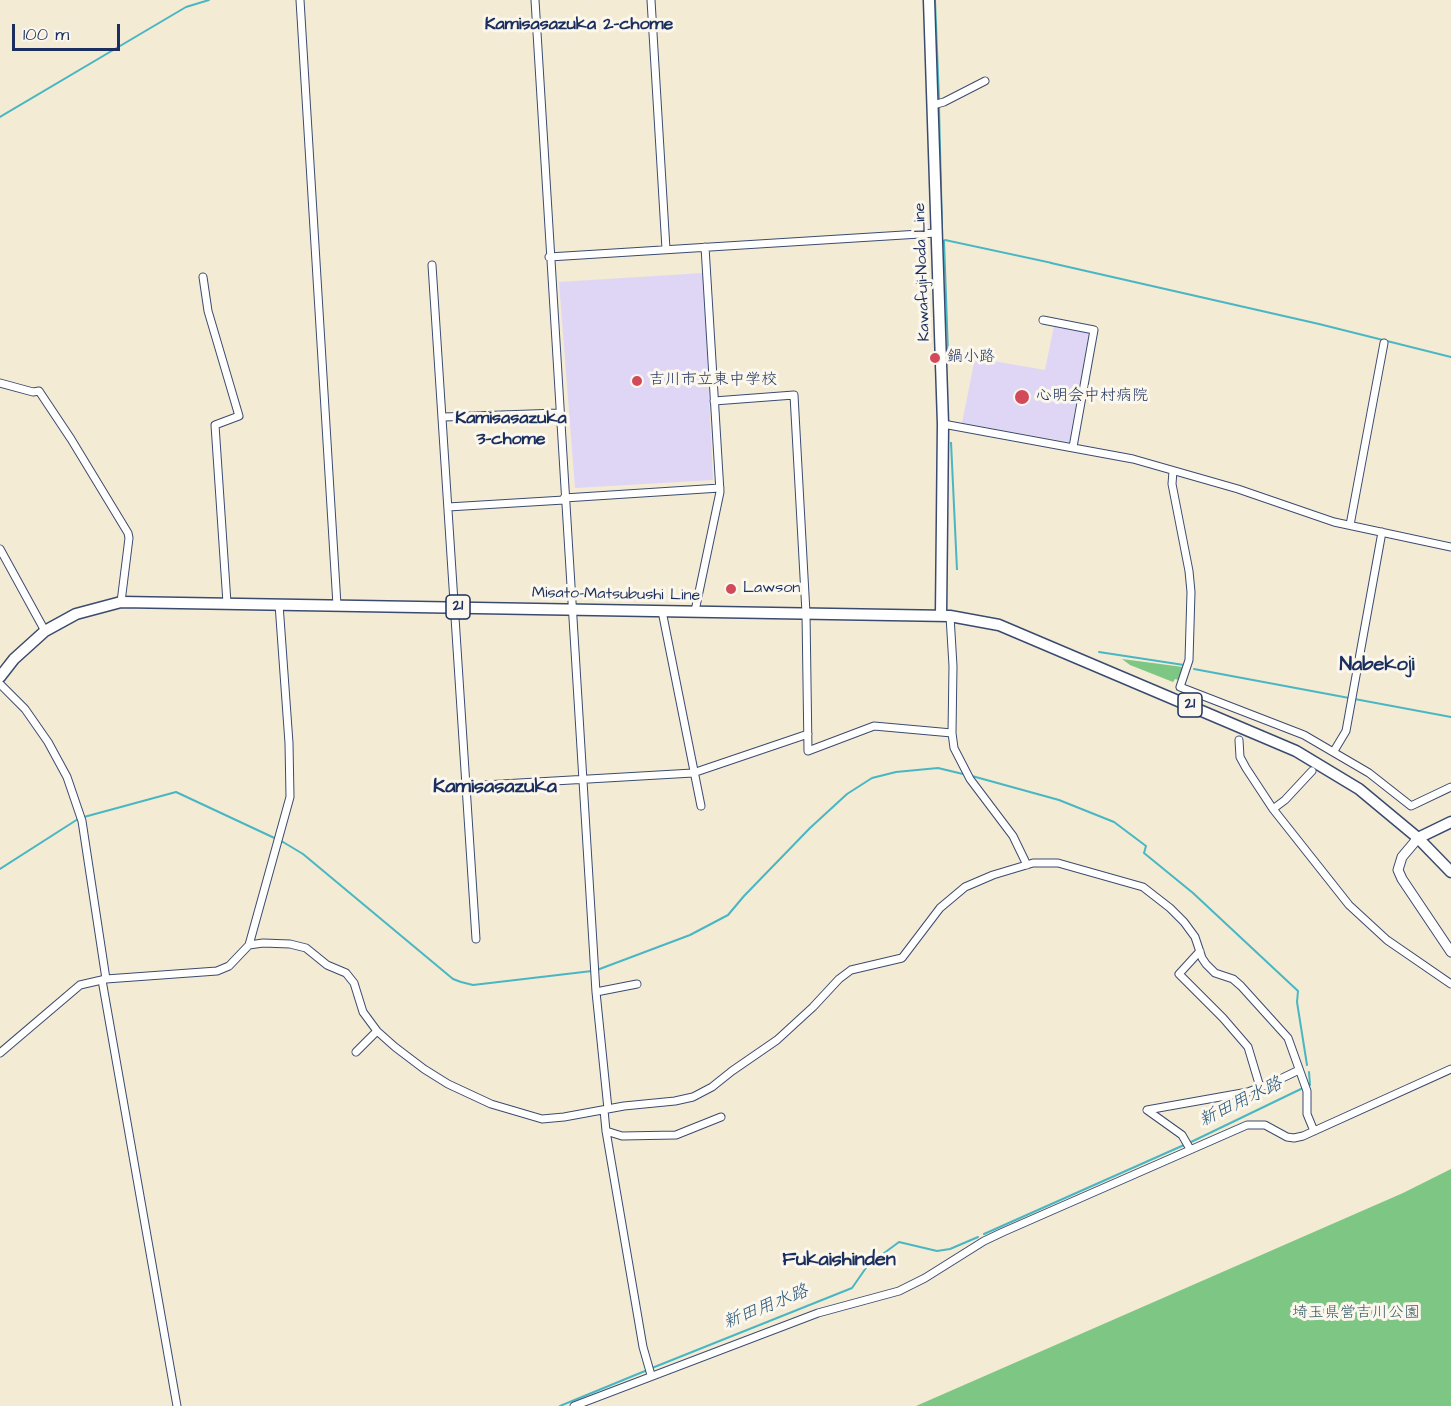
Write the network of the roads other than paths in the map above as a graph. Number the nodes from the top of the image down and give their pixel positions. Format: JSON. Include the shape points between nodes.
{"nodes":[{"id":1,"x":300,"y":0,"type":"edge"},
{"id":2,"x":535,"y":0,"type":"edge"},
{"id":3,"x":651,"y":0,"type":"edge"},
{"id":4,"x":929,"y":0,"type":"edge"},
{"id":5,"x":985,"y":81,"type":"dead end"},
{"id":6,"x":933,"y":105,"type":"junction"},
{"id":7,"x":936,"y":233,"type":"junction"},
{"id":8,"x":705,"y":247,"type":"junction"},
{"id":9,"x":666,"y":249,"type":"junction"},
{"id":10,"x":549,"y":257,"type":"junction"},
{"id":11,"x":432,"y":264,"type":"dead end"},
{"id":12,"x":203,"y":277,"type":"dead end"},
{"id":13,"x":1043,"y":320,"type":"dead end"},
{"id":14,"x":1384,"y":343,"type":"dead end"},
{"id":15,"x":0,"y":383,"type":"edge"},
{"id":16,"x":714,"y":401,"type":"junction"},
{"id":17,"x":559,"y":412,"type":"junction"},
{"id":18,"x":444,"y":417,"type":"junction"},
{"id":19,"x":943,"y":424,"type":"junction"},
{"id":20,"x":1072,"y":447,"type":"junction"},
{"id":21,"x":1173,"y":471,"type":"junction"},
{"id":22,"x":720,"y":488,"type":"junction"},
{"id":23,"x":564,"y":499,"type":"junction"},
{"id":24,"x":448,"y":507,"type":"junction"},
{"id":25,"x":1350,"y":525,"type":"junction"},
{"id":26,"x":1382,"y":532,"type":"junction"},
{"id":27,"x":1451,"y":547,"type":"edge"},
{"id":28,"x":0,"y":549,"type":"edge"},
{"id":29,"x":121,"y":602,"type":"junction"},
{"id":30,"x":227,"y":603,"type":"junction"},
{"id":31,"x":279,"y":604,"type":"junction"},
{"id":32,"x":337,"y":605,"type":"junction"},
{"id":33,"x":454,"y":607,"type":"junction"},
{"id":34,"x":572,"y":609,"type":"junction"},
{"id":35,"x":662,"y":611,"type":"junction"},
{"id":36,"x":695,"y":611,"type":"junction"},
{"id":37,"x":806,"y":612,"type":"junction"},
{"id":38,"x":946,"y":616,"type":"junction"},
{"id":39,"x":45,"y":631,"type":"junction"},
{"id":40,"x":0,"y":677,"type":"edge"},
{"id":41,"x":0,"y":684,"type":"edge"},
{"id":42,"x":952,"y":733,"type":"junction"},
{"id":43,"x":808,"y":734,"type":"junction"},
{"id":44,"x":1239,"y":740,"type":"dead end"},
{"id":45,"x":1332,"y":750,"type":"junction"},
{"id":46,"x":1324,"y":756,"type":"dead end"},
{"id":47,"x":1312,"y":771,"type":"dead end"},
{"id":48,"x":693,"y":773,"type":"junction"},
{"id":49,"x":582,"y":780,"type":"junction"},
{"id":50,"x":467,"y":786,"type":"junction"},
{"id":51,"x":1451,"y":786,"type":"edge"},
{"id":52,"x":701,"y":806,"type":"dead end"},
{"id":53,"x":1274,"y":808,"type":"junction"},
{"id":54,"x":1451,"y":822,"type":"edge"},
{"id":55,"x":1418,"y":838,"type":"junction"},
{"id":56,"x":1027,"y":865,"type":"junction"},
{"id":57,"x":1451,"y":872,"type":"edge"},
{"id":58,"x":476,"y":939,"type":"dead end"},
{"id":59,"x":249,"y":945,"type":"junction"},
{"id":60,"x":1200,"y":951,"type":"junction"},
{"id":61,"x":1451,"y":952,"type":"edge"},
{"id":62,"x":104,"y":980,"type":"junction"},
{"id":63,"x":637,"y":984,"type":"dead end"},
{"id":64,"x":1451,"y":984,"type":"edge"},
{"id":65,"x":596,"y":992,"type":"junction"},
{"id":66,"x":377,"y":1031,"type":"junction"},
{"id":67,"x":359,"y":1049,"type":"dead end"},
{"id":68,"x":0,"y":1053,"type":"edge"},
{"id":69,"x":1451,"y":1068,"type":"edge"},
{"id":70,"x":1299,"y":1070,"type":"junction"},
{"id":71,"x":1260,"y":1087,"type":"junction"},
{"id":72,"x":606,"y":1110,"type":"junction"},
{"id":73,"x":721,"y":1117,"type":"dead end"},
{"id":74,"x":606,"y":1131,"type":"junction"},
{"id":75,"x":1314,"y":1131,"type":"junction"},
{"id":76,"x":1190,"y":1149,"type":"junction"},
{"id":77,"x":651,"y":1376,"type":"junction"},
{"id":78,"x":177,"y":1406,"type":"edge"},
{"id":79,"x":574,"y":1406,"type":"edge"}],
"edges":[{"from":1,"to":32,"type":"street"},
{"from":2,"to":10,"type":"street"},
{"from":3,"to":9,"type":"street"},
{"from":4,"to":6,"type":"main road","name":"Kawafuji-Noda Line"},
{"from":5,"to":6,"type":"street"},
{"from":6,"to":7,"type":"main road","name":"Kawafuji-Noda Line"},
{"from":7,"to":8,"type":"street"},
{"from":7,"to":19,"type":"main road","name":"Kawafuji-Noda Line"},
{"from":8,"to":9,"type":"street"},
{"from":8,"to":16,"type":"street"},
{"from":9,"to":10,"type":"street"},
{"from":10,"to":17,"type":"street"},
{"from":11,"to":18,"type":"street"},
{"from":12,"to":30,"type":"street","via":[[208,311],[239,416],[215,425]]},
{"from":13,"to":20,"type":"street","via":[[1094,330]]},
{"from":14,"to":25,"type":"street"},
{"from":15,"to":29,"type":"street","via":[[39,391],[128,533]]},
{"from":16,"to":22,"type":"street"},
{"from":16,"to":37,"type":"street","via":[[794,395]]},
{"from":17,"to":18,"type":"street"},
{"from":17,"to":23,"type":"street"},
{"from":18,"to":24,"type":"street"},
{"from":19,"to":20,"type":"street"},
{"from":19,"to":38,"type":"main road","name":"Kawafuji-Noda Line"},
{"from":20,"to":21,"type":"street"},
{"from":21,"to":25,"type":"street"},
{"from":21,"to":45,"type":"street","via":[[1191,592],[1189,660],[1180,687],[1283,726]]},
{"from":22,"to":23,"type":"street"},
{"from":22,"to":36,"type":"street"},
{"from":23,"to":24,"type":"street"},
{"from":23,"to":34,"type":"street"},
{"from":24,"to":33,"type":"street"},
{"from":25,"to":26,"type":"street"},
{"from":26,"to":27,"type":"street"},
{"from":26,"to":45,"type":"street","via":[[1346,731]]},
{"from":28,"to":39,"type":"street"},
{"from":29,"to":30,"type":"main road","name":"Misato-Matsubushi Line","number":"21"},
{"from":29,"to":39,"type":"main road","name":"Misato-Matsubushi Line","number":"21","via":[[76,614]]},
{"from":30,"to":31,"type":"main road","name":"Misato-Matsubushi Line","number":"21"},
{"from":31,"to":32,"type":"main road","name":"Misato-Matsubushi Line","number":"21"},
{"from":31,"to":59,"type":"street","via":[[290,798]]},
{"from":32,"to":33,"type":"main road","name":"Misato-Matsubushi Line","number":"21"},
{"from":33,"to":34,"type":"main road","name":"Misato-Matsubushi Line","number":"21"},
{"from":33,"to":50,"type":"street"},
{"from":34,"to":35,"type":"main road","name":"Misato-Matsubushi Line","number":"21"},
{"from":34,"to":49,"type":"street"},
{"from":35,"to":36,"type":"main road","name":"Misato-Matsubushi Line","number":"21"},
{"from":35,"to":48,"type":"street"},
{"from":36,"to":37,"type":"main road","name":"Misato-Matsubushi Line","number":"21"},
{"from":37,"to":38,"type":"main road","name":"Misato-Matsubushi Line","number":"21"},
{"from":37,"to":43,"type":"street"},
{"from":38,"to":42,"type":"street","via":[[953,666]]},
{"from":38,"to":55,"type":"main road","name":"Misato-Matsubushi Line","number":"21","via":[[999,625],[1296,751],[1359,789]]},
{"from":39,"to":40,"type":"main road","name":"Misato-Matsubushi Line","number":"21"},
{"from":41,"to":62,"type":"street","via":[[25,710],[67,777],[82,821]]},
{"from":42,"to":43,"type":"street","via":[[874,726],[808,751]]},
{"from":42,"to":56,"type":"street","via":[[960,764],[1012,836]]},
{"from":43,"to":48,"type":"street"},
{"from":44,"to":53,"type":"street","via":[[1240,757]]},
{"from":45,"to":46,"type":"street"},
{"from":45,"to":51,"type":"street","via":[[1411,806]]},
{"from":47,"to":53,"type":"street"},
{"from":48,"to":49,"type":"street"},
{"from":48,"to":52,"type":"street"},
{"from":49,"to":50,"type":"street"},
{"from":49,"to":65,"type":"street"},
{"from":50,"to":58,"type":"street"},
{"from":53,"to":64,"type":"street","via":[[1358,913],[1387,940]]},
{"from":54,"to":55,"type":"main road"},
{"from":55,"to":57,"type":"main road"},
{"from":55,"to":61,"type":"street","via":[[1402,857],[1398,870]]},
{"from":56,"to":60,"type":"street","via":[[1058,863],[1143,886],[1184,922]]},
{"from":56,"to":72,"type":"street","via":[[965,887],[940,908],[902,958],[851,970],[777,1040],[702,1093],[675,1101]]},
{"from":59,"to":62,"type":"street","via":[[229,966],[217,971]]},
{"from":59,"to":66,"type":"street","via":[[297,945],[327,966],[342,970],[354,983],[363,1012]]},
{"from":60,"to":70,"type":"street","via":[[1215,973],[1241,986],[1285,1035]]},
{"from":60,"to":71,"type":"street","via":[[1179,974],[1248,1047]]},
{"from":62,"to":68,"type":"street","via":[[75,988]]},
{"from":62,"to":78,"type":"street"},
{"from":63,"to":65,"type":"street"},
{"from":65,"to":72,"type":"street"},
{"from":66,"to":67,"type":"street"},
{"from":66,"to":72,"type":"street","via":[[424,1069],[491,1104],[542,1119]]},
{"from":69,"to":75,"type":"street"},
{"from":70,"to":71,"type":"street"},
{"from":70,"to":75,"type":"street"},
{"from":71,"to":76,"type":"street","via":[[1147,1110],[1182,1135]]},
{"from":72,"to":74,"type":"street"},
{"from":73,"to":74,"type":"street","via":[[676,1135],[622,1136]]},
{"from":74,"to":77,"type":"street"},
{"from":75,"to":76,"type":"street","via":[[1294,1138],[1253,1124]]},
{"from":76,"to":77,"type":"street","via":[[984,1241],[899,1291],[818,1313]]},
{"from":77,"to":79,"type":"street"}]}
